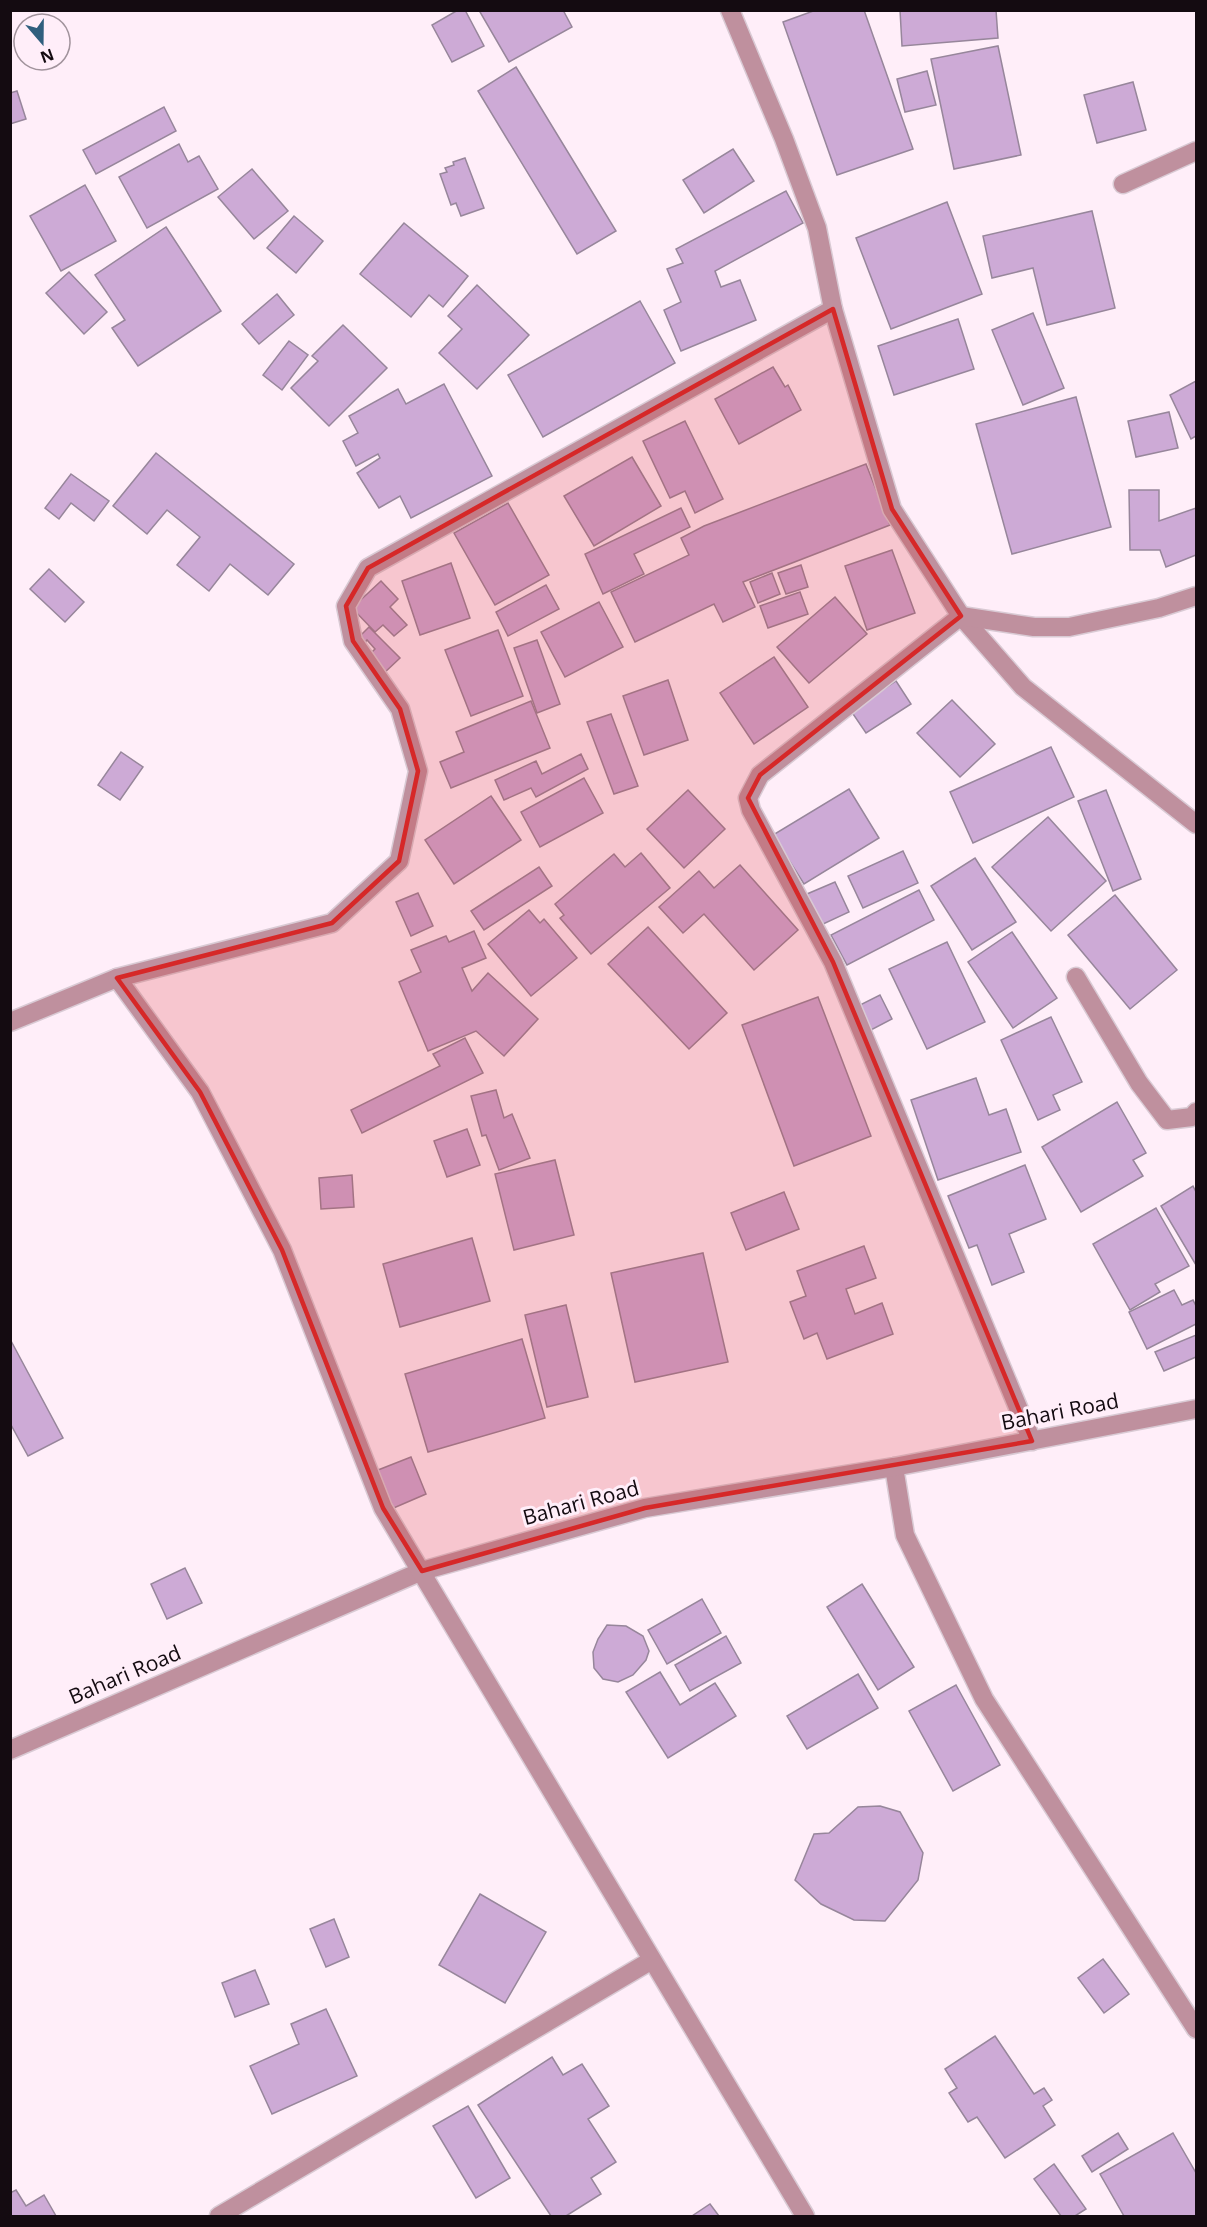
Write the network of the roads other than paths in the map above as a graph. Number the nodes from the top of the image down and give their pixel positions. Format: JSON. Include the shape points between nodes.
{"nodes":[{"id":1,"x":730,"y":10,"type":"edge"},
{"id":2,"x":1197,"y":152,"type":"edge"},
{"id":3,"x":1124,"y":184,"type":"dead end"},
{"id":4,"x":833,"y":309,"type":"junction"},
{"id":5,"x":1197,"y":596,"type":"edge"},
{"id":6,"x":962,"y":616,"type":"junction"},
{"id":7,"x":1197,"y":824,"type":"edge"},
{"id":8,"x":1076,"y":977,"type":"dead end"},
{"id":9,"x":117,"y":978,"type":"junction"},
{"id":10,"x":10,"y":1022,"type":"edge"},
{"id":11,"x":1197,"y":1112,"type":"edge"},
{"id":12,"x":1197,"y":1409,"type":"edge"},
{"id":13,"x":1032,"y":1441,"type":"junction"},
{"id":14,"x":894,"y":1467,"type":"junction"},
{"id":15,"x":422,"y":1571,"type":"junction"},
{"id":16,"x":10,"y":1750,"type":"edge"},
{"id":17,"x":652,"y":1960,"type":"junction"},
{"id":18,"x":1197,"y":2029,"type":"edge"},
{"id":19,"x":249,"y":2209,"type":"edge"},
{"id":20,"x":219,"y":2217,"type":"edge"},
{"id":21,"x":805,"y":2217,"type":"edge"}],
"edges":[{"from":1,"to":4,"type":"street","via":[[817,228]]},
{"from":2,"to":3,"type":"street"},
{"from":4,"to":6,"type":"street","via":[[892,509]]},
{"from":4,"to":9,"type":"street","via":[[368,568],[346,606],[353,640],[400,709],[418,771],[399,861],[332,923]]},
{"from":5,"to":6,"type":"street","via":[[1069,627],[1035,627]]},
{"from":6,"to":7,"type":"street","via":[[1023,687]]},
{"from":6,"to":13,"type":"street","via":[[760,775],[748,798],[833,962]]},
{"from":8,"to":11,"type":"street","via":[[1138,1083],[1167,1120],[1191,1117]]},
{"from":9,"to":10,"type":"street"},
{"from":9,"to":15,"type":"street","via":[[200,1092],[282,1250],[383,1508]]},
{"from":12,"to":13,"type":"street","name":"Bahari Road"},
{"from":13,"to":14,"type":"street","name":"Bahari Road"},
{"from":14,"to":15,"type":"street","name":"Bahari Road","via":[[645,1508]]},
{"from":14,"to":18,"type":"street","via":[[905,1535],[984,1699]]},
{"from":15,"to":16,"type":"street","name":"Bahari Road"},
{"from":15,"to":17,"type":"street"},
{"from":17,"to":19,"type":"street"},
{"from":17,"to":21,"type":"street"},
{"from":19,"to":20,"type":"street"}]}
